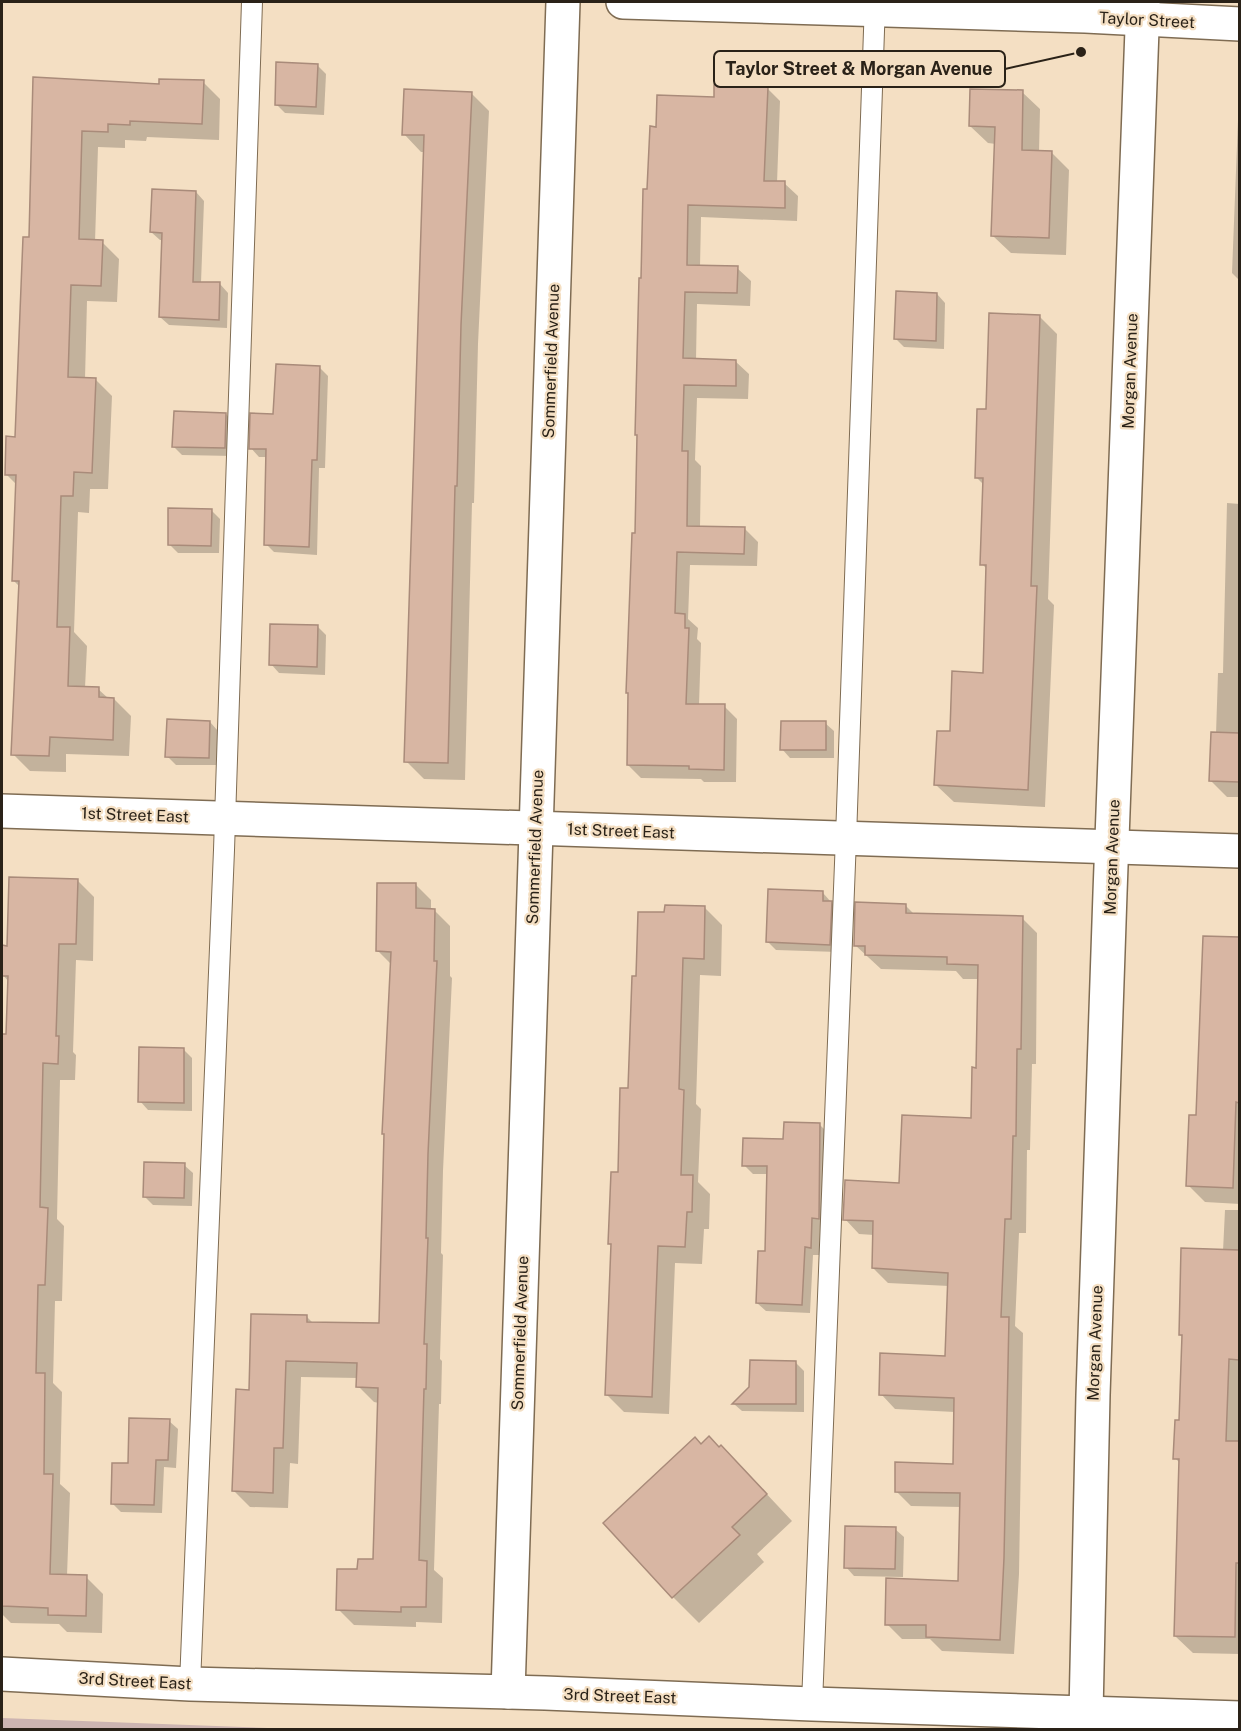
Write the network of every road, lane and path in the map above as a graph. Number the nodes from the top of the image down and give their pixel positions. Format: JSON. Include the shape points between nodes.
{"nodes":[{"id":1,"x":252,"y":2,"type":"edge"},
{"id":2,"x":563,"y":2,"type":"edge"},
{"id":3,"x":623,"y":2,"type":"edge"},
{"id":4,"x":875,"y":5,"type":"edge"},
{"id":5,"x":1143,"y":10,"type":"edge"},
{"id":6,"x":1239,"y":24,"type":"edge"},
{"id":7,"x":2,"y":811,"type":"edge"},
{"id":8,"x":226,"y":818,"type":"junction"},
{"id":9,"x":536,"y":828,"type":"junction"},
{"id":10,"x":846,"y":838,"type":"junction"},
{"id":11,"x":1112,"y":846,"type":"junction"},
{"id":12,"x":1239,"y":850,"type":"edge"},
{"id":13,"x":2,"y":1674,"type":"edge"},
{"id":14,"x":190,"y":1684,"type":"junction"},
{"id":15,"x":508,"y":1692,"type":"junction"},
{"id":16,"x":812,"y":1704,"type":"junction"},
{"id":17,"x":1086,"y":1713,"type":"junction"},
{"id":18,"x":1239,"y":1718,"type":"edge"}],
"edges":[{"from":1,"to":8,"type":"lane"},
{"from":2,"to":9,"type":"street","name":"Sommerfield Avenue"},
{"from":3,"to":4,"type":"street","name":"Taylor Street"},
{"from":4,"to":5,"type":"street","name":"Taylor Street"},
{"from":4,"to":10,"type":"lane"},
{"from":5,"to":6,"type":"street","name":"Taylor Street","via":[[1188,22]]},
{"from":5,"to":11,"type":"street","name":"Morgan Avenue"},
{"from":7,"to":8,"type":"street","name":"1st Street East"},
{"from":8,"to":9,"type":"street","name":"1st Street East"},
{"from":8,"to":14,"type":"lane"},
{"from":9,"to":10,"type":"street","name":"1st Street East"},
{"from":9,"to":15,"type":"street","name":"Sommerfield Avenue"},
{"from":10,"to":11,"type":"street","name":"1st Street East"},
{"from":10,"to":16,"type":"lane"},
{"from":11,"to":12,"type":"street","name":"1st Street East"},
{"from":11,"to":17,"type":"street","name":"Morgan Avenue"},
{"from":13,"to":14,"type":"street","name":"3rd Street East"},
{"from":14,"to":15,"type":"street","name":"3rd Street East"},
{"from":15,"to":16,"type":"street","name":"3rd Street East"},
{"from":16,"to":17,"type":"street","name":"3rd Street East"},
{"from":17,"to":18,"type":"street","name":"3rd Street East"}]}
